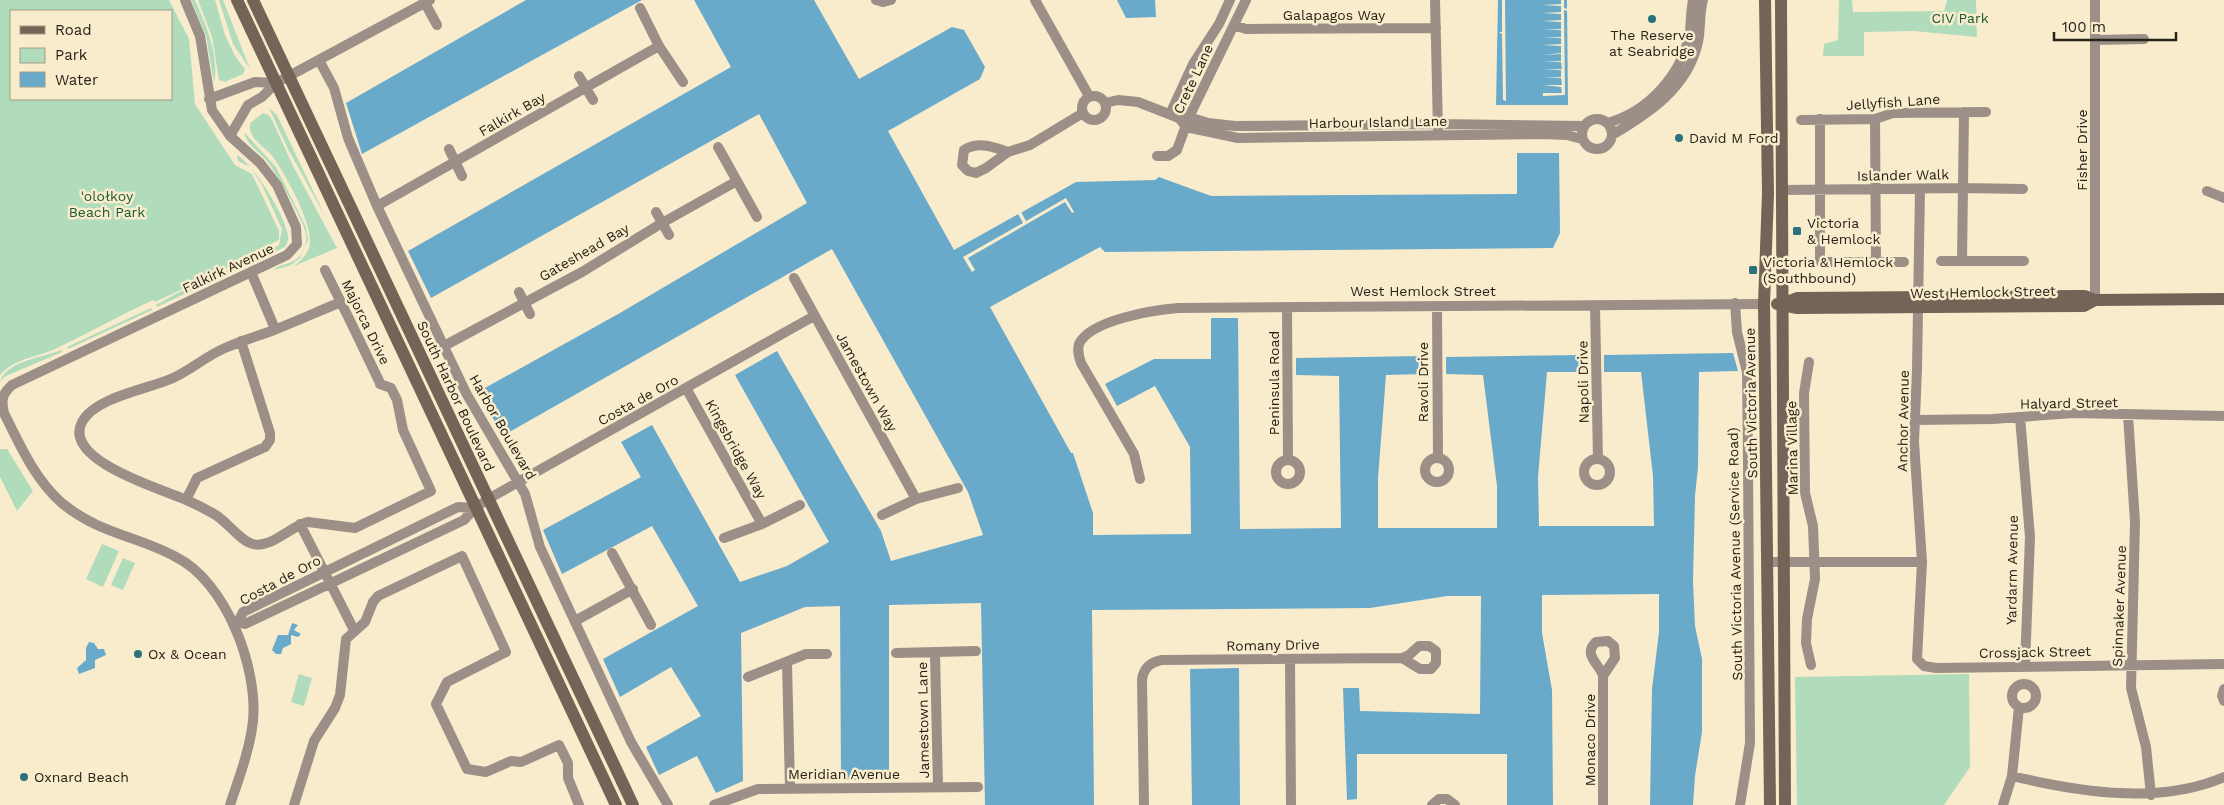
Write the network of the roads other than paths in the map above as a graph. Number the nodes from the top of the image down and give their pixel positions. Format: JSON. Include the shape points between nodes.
{"nodes":[{"id":1,"x":185,"y":0,"type":"edge"},
{"id":2,"x":237,"y":0,"type":"edge"},
{"id":3,"x":253,"y":0,"type":"edge"},
{"id":4,"x":876,"y":0,"type":"edge"},
{"id":5,"x":891,"y":0,"type":"edge"},
{"id":6,"x":1035,"y":0,"type":"edge"},
{"id":7,"x":1230,"y":0,"type":"edge"},
{"id":8,"x":1246,"y":0,"type":"edge"},
{"id":9,"x":1435,"y":0,"type":"edge"},
{"id":10,"x":1693,"y":0,"type":"edge"},
{"id":11,"x":1703,"y":0,"type":"edge"},
{"id":12,"x":1765,"y":0,"type":"edge"},
{"id":13,"x":1781,"y":0,"type":"edge"},
{"id":14,"x":2095,"y":0,"type":"edge"},
{"id":15,"x":428,"y":1,"type":"edge"},
{"id":16,"x":640,"y":8,"type":"dead end"},
{"id":17,"x":437,"y":25,"type":"dead end"},
{"id":18,"x":1234,"y":25,"type":"junction"},
{"id":19,"x":1436,"y":28,"type":"junction"},
{"id":20,"x":2144,"y":39,"type":"dead end"},
{"id":21,"x":2096,"y":40,"type":"junction"},
{"id":22,"x":659,"y":46,"type":"junction"},
{"id":23,"x":319,"y":60,"type":"junction"},
{"id":24,"x":579,"y":76,"type":"dead end"},
{"id":25,"x":290,"y":77,"type":"junction"},
{"id":26,"x":683,"y":82,"type":"dead end"},
{"id":27,"x":276,"y":83,"type":"junction"},
{"id":28,"x":586,"y":88,"type":"junction"},
{"id":29,"x":1090,"y":96,"type":"junction"},
{"id":30,"x":209,"y":98,"type":"junction"},
{"id":31,"x":593,"y":100,"type":"dead end"},
{"id":32,"x":1105,"y":103,"type":"junction"},
{"id":33,"x":1964,"y":112,"type":"junction"},
{"id":34,"x":1986,"y":112,"type":"dead end"},
{"id":35,"x":1083,"y":113,"type":"junction"},
{"id":36,"x":1181,"y":119,"type":"junction"},
{"id":37,"x":1820,"y":119,"type":"junction"},
{"id":38,"x":1875,"y":119,"type":"junction"},
{"id":39,"x":1801,"y":120,"type":"dead end"},
{"id":40,"x":1607,"y":123,"type":"junction"},
{"id":41,"x":1584,"y":126,"type":"junction"},
{"id":42,"x":1438,"y":130,"type":"junction"},
{"id":43,"x":1612,"y":135,"type":"junction"},
{"id":44,"x":230,"y":136,"type":"junction"},
{"id":45,"x":1582,"y":139,"type":"junction"},
{"id":46,"x":718,"y":147,"type":"dead end"},
{"id":47,"x":449,"y":149,"type":"dead end"},
{"id":48,"x":1008,"y":152,"type":"dead end"},
{"id":49,"x":1157,"y":156,"type":"dead end"},
{"id":50,"x":456,"y":162,"type":"junction"},
{"id":51,"x":462,"y":176,"type":"dead end"},
{"id":52,"x":737,"y":181,"type":"junction"},
{"id":53,"x":1963,"y":188,"type":"junction"},
{"id":54,"x":1876,"y":189,"type":"junction"},
{"id":55,"x":1920,"y":189,"type":"junction"},
{"id":56,"x":2024,"y":189,"type":"dead end"},
{"id":57,"x":1783,"y":190,"type":"junction"},
{"id":58,"x":1820,"y":190,"type":"junction"},
{"id":59,"x":2207,"y":191,"type":"dead end"},
{"id":60,"x":2224,"y":198,"type":"edge"},
{"id":61,"x":378,"y":206,"type":"junction"},
{"id":62,"x":656,"y":212,"type":"dead end"},
{"id":63,"x":757,"y":217,"type":"dead end"},
{"id":64,"x":662,"y":223,"type":"junction"},
{"id":65,"x":669,"y":235,"type":"dead end"},
{"id":66,"x":1940,"y":261,"type":"dead end"},
{"id":67,"x":1962,"y":261,"type":"junction"},
{"id":68,"x":2024,"y":261,"type":"dead end"},
{"id":69,"x":1876,"y":262,"type":"junction"},
{"id":70,"x":1904,"y":262,"type":"dead end"},
{"id":71,"x":325,"y":270,"type":"dead end"},
{"id":72,"x":251,"y":272,"type":"junction"},
{"id":73,"x":794,"y":278,"type":"dead end"},
{"id":74,"x":519,"y":292,"type":"dead end"},
{"id":75,"x":2224,"y":299,"type":"edge"},
{"id":76,"x":2095,"y":300,"type":"junction"},
{"id":77,"x":340,"y":302,"type":"junction"},
{"id":78,"x":524,"y":302,"type":"junction"},
{"id":79,"x":1735,"y":303,"type":"junction"},
{"id":80,"x":1919,"y":303,"type":"junction"},
{"id":81,"x":1764,"y":304,"type":"junction"},
{"id":82,"x":1782,"y":304,"type":"junction"},
{"id":83,"x":1595,"y":305,"type":"junction"},
{"id":84,"x":1437,"y":306,"type":"junction"},
{"id":85,"x":1287,"y":307,"type":"junction"},
{"id":86,"x":530,"y":314,"type":"dead end"},
{"id":87,"x":814,"y":316,"type":"junction"},
{"id":88,"x":275,"y":329,"type":"junction"},
{"id":89,"x":241,"y":342,"type":"junction"},
{"id":90,"x":444,"y":346,"type":"junction"},
{"id":91,"x":1809,"y":362,"type":"dead end"},
{"id":92,"x":686,"y":388,"type":"junction"},
{"id":93,"x":2128,"y":415,"type":"junction"},
{"id":94,"x":2224,"y":416,"type":"edge"},
{"id":95,"x":2020,"y":417,"type":"junction"},
{"id":96,"x":1914,"y":420,"type":"junction"},
{"id":97,"x":1438,"y":458,"type":"dead end"},
{"id":98,"x":1598,"y":459,"type":"dead end"},
{"id":99,"x":1288,"y":460,"type":"dead end"},
{"id":100,"x":1140,"y":479,"type":"dead end"},
{"id":101,"x":520,"y":482,"type":"junction"},
{"id":102,"x":958,"y":488,"type":"dead end"},
{"id":103,"x":916,"y":498,"type":"junction"},
{"id":104,"x":488,"y":499,"type":"junction"},
{"id":105,"x":186,"y":500,"type":"junction"},
{"id":106,"x":800,"y":505,"type":"dead end"},
{"id":107,"x":474,"y":508,"type":"junction"},
{"id":108,"x":882,"y":515,"type":"dead end"},
{"id":109,"x":300,"y":524,"type":"junction"},
{"id":110,"x":762,"y":524,"type":"junction"},
{"id":111,"x":724,"y":538,"type":"dead end"},
{"id":112,"x":612,"y":553,"type":"dead end"},
{"id":113,"x":1768,"y":562,"type":"junction"},
{"id":114,"x":1783,"y":562,"type":"junction"},
{"id":115,"x":1815,"y":562,"type":"junction"},
{"id":116,"x":1922,"y":562,"type":"junction"},
{"id":117,"x":324,"y":572,"type":"junction"},
{"id":118,"x":330,"y":584,"type":"junction"},
{"id":119,"x":633,"y":589,"type":"junction"},
{"id":120,"x":575,"y":621,"type":"junction"},
{"id":121,"x":235,"y":623,"type":"junction"},
{"id":122,"x":651,"y":625,"type":"dead end"},
{"id":123,"x":354,"y":630,"type":"junction"},
{"id":124,"x":976,"y":651,"type":"dead end"},
{"id":125,"x":1916,"y":652,"type":"joint"},
{"id":126,"x":896,"y":653,"type":"dead end"},
{"id":127,"x":935,"y":653,"type":"junction"},
{"id":128,"x":828,"y":654,"type":"dead end"},
{"id":129,"x":1402,"y":658,"type":"dead end"},
{"id":130,"x":1290,"y":659,"type":"junction"},
{"id":131,"x":787,"y":663,"type":"junction"},
{"id":132,"x":2131,"y":664,"type":"junction"},
{"id":133,"x":2224,"y":664,"type":"edge"},
{"id":134,"x":1811,"y":665,"type":"dead end"},
{"id":135,"x":2025,"y":665,"type":"junction"},
{"id":136,"x":1603,"y":676,"type":"dead end"},
{"id":137,"x":748,"y":678,"type":"dead end"},
{"id":138,"x":2224,"y":688,"type":"edge"},
{"id":139,"x":2224,"y":701,"type":"edge"},
{"id":140,"x":2020,"y":707,"type":"dead end"},
{"id":141,"x":2012,"y":776,"type":"junction"},
{"id":142,"x":2224,"y":776,"type":"edge"},
{"id":143,"x":938,"y":787,"type":"junction"},
{"id":144,"x":978,"y":787,"type":"dead end"},
{"id":145,"x":790,"y":788,"type":"junction"},
{"id":146,"x":2151,"y":795,"type":"junction"},
{"id":147,"x":230,"y":805,"type":"edge"},
{"id":148,"x":294,"y":805,"type":"edge"},
{"id":149,"x":579,"y":805,"type":"edge"},
{"id":150,"x":616,"y":805,"type":"edge"},
{"id":151,"x":633,"y":805,"type":"edge"},
{"id":152,"x":668,"y":805,"type":"edge"},
{"id":153,"x":714,"y":805,"type":"edge"},
{"id":154,"x":1144,"y":805,"type":"edge"},
{"id":155,"x":1291,"y":805,"type":"edge"},
{"id":156,"x":1432,"y":805,"type":"edge"},
{"id":157,"x":1455,"y":805,"type":"edge"},
{"id":158,"x":1604,"y":805,"type":"edge"},
{"id":159,"x":1740,"y":805,"type":"edge"},
{"id":160,"x":1770,"y":805,"type":"edge"},
{"id":161,"x":1785,"y":805,"type":"edge"},
{"id":162,"x":2003,"y":805,"type":"edge"}],
"edges":[{"from":1,"to":30,"type":"street","name":"Falkirk Avenue","via":[[200,36]]},
{"from":2,"to":27,"type":"main road"},
{"from":3,"to":25,"type":"main road","name":"South Harbor Boulevard"},
{"from":4,"to":5,"type":"street"},
{"from":6,"to":29,"type":"street"},
{"from":7,"to":36,"type":"street","via":[[1193,64]]},
{"from":8,"to":18,"type":"street","name":"Crete Lane"},
{"from":9,"to":19,"type":"street"},
{"from":10,"to":40,"type":"street","via":[[1690,32],[1673,73],[1660,91],[1642,106],[1622,119]]},
{"from":11,"to":43,"type":"street","via":[[1697,44],[1678,83],[1647,114]]},
{"from":12,"to":81,"type":"main road","name":"South Victoria Avenue","via":[[1768,193]]},
{"from":13,"to":57,"type":"main road"},
{"from":14,"to":21,"type":"street","name":"Fisher Drive"},
{"from":15,"to":17,"type":"street"},
{"from":15,"to":23,"type":"street"},
{"from":16,"to":22,"type":"street"},
{"from":18,"to":19,"type":"street","name":"Galapagos Way","via":[[1246,29]]},
{"from":18,"to":36,"type":"street","name":"Crete Lane"},
{"from":19,"to":42,"type":"street"},
{"from":20,"to":21,"type":"street"},
{"from":21,"to":76,"type":"street","name":"Fisher Drive"},
{"from":22,"to":26,"type":"street"},
{"from":22,"to":28,"type":"street","name":"Falkirk Bay"},
{"from":23,"to":25,"type":"street"},
{"from":23,"to":61,"type":"street","name":"Harbor Boulevard","via":[[334,88],[348,138]]},
{"from":24,"to":28,"type":"street"},
{"from":25,"to":27,"type":"street"},
{"from":25,"to":104,"type":"main road","name":"South Harbor Boulevard"},
{"from":27,"to":30,"type":"street","via":[[255,82]]},
{"from":27,"to":44,"type":"street","via":[[262,98],[248,105]]},
{"from":27,"to":107,"type":"main road"},
{"from":28,"to":31,"type":"street"},
{"from":28,"to":50,"type":"street","name":"Falkirk Bay"},
{"from":29,"to":32,"type":"street","via":[[1097,96]]},
{"from":29,"to":35,"type":"street","via":[[1082,105]]},
{"from":30,"to":44,"type":"street","name":"Falkirk Avenue","via":[[219,122]]},
{"from":32,"to":35,"type":"street","via":[[1104,115],[1097,119]]},
{"from":32,"to":36,"type":"street","name":"Harbour Island Lane","via":[[1118,100],[1138,102]]},
{"from":33,"to":34,"type":"street","name":"Jellyfish Lane"},
{"from":33,"to":38,"type":"street","name":"Jellyfish Lane","via":[[1893,113]]},
{"from":33,"to":53,"type":"street"},
{"from":35,"to":48,"type":"street","via":[[1030,145]]},
{"from":36,"to":42,"type":"street","name":"Harbour Island Lane","via":[[1235,126]]},
{"from":36,"to":49,"type":"street","name":"Crete Lane","via":[[1177,150],[1168,156]]},
{"from":37,"to":38,"type":"street","name":"Jellyfish Lane"},
{"from":37,"to":39,"type":"street","name":"Jellyfish Lane"},
{"from":37,"to":58,"type":"street"},
{"from":38,"to":54,"type":"street"},
{"from":40,"to":41,"type":"street","via":[[1596,119]]},
{"from":40,"to":43,"type":"street"},
{"from":41,"to":42,"type":"street","name":"Harbour Island Lane"},
{"from":41,"to":45,"type":"street"},
{"from":42,"to":45,"type":"street","name":"Harbour Island Lane","via":[[1567,135]]},
{"from":43,"to":45,"type":"street","via":[[1606,146],[1598,149],[1588,147]]},
{"from":44,"to":72,"type":"street","name":"Falkirk Avenue","via":[[260,163],[273,180],[298,235],[297,244],[287,255]]},
{"from":46,"to":52,"type":"street"},
{"from":47,"to":50,"type":"street"},
{"from":50,"to":51,"type":"street"},
{"from":50,"to":61,"type":"street","name":"Falkirk Bay"},
{"from":52,"to":63,"type":"street"},
{"from":52,"to":64,"type":"street","name":"Gateshead Bay"},
{"from":53,"to":55,"type":"street","name":"Islander Walk"},
{"from":53,"to":56,"type":"street","name":"Islander Walk"},
{"from":53,"to":67,"type":"street"},
{"from":54,"to":55,"type":"street","name":"Islander Walk"},
{"from":54,"to":58,"type":"street","name":"Islander Walk"},
{"from":54,"to":69,"type":"street"},
{"from":55,"to":80,"type":"street","name":"Anchor Avenue"},
{"from":57,"to":58,"type":"street","name":"Islander Walk"},
{"from":57,"to":82,"type":"main road"},
{"from":58,"to":69,"type":"street","via":[[1820,262]]},
{"from":59,"to":60,"type":"street"},
{"from":61,"to":90,"type":"street","name":"Harbor Boulevard"},
{"from":62,"to":64,"type":"street"},
{"from":64,"to":65,"type":"street"},
{"from":64,"to":78,"type":"street","name":"Gateshead Bay","via":[[582,272]]},
{"from":66,"to":67,"type":"street"},
{"from":67,"to":68,"type":"street"},
{"from":69,"to":70,"type":"street"},
{"from":71,"to":77,"type":"street","name":"Majorca Drive"},
{"from":72,"to":88,"type":"street"},
{"from":72,"to":121,"type":"street","name":"Falkirk Avenue","via":[[12,385],[2,397],[4,413],[30,464],[51,492],[94,524],[164,551],[190,566],[211,587]]},
{"from":73,"to":87,"type":"street","name":"Jamestown Way"},
{"from":74,"to":78,"type":"street"},
{"from":75,"to":76,"type":"main road","name":"West Hemlock Street"},
{"from":76,"to":80,"type":"main road","name":"West Hemlock Street","via":[[2084,306]]},
{"from":77,"to":88,"type":"street"},
{"from":77,"to":109,"type":"street","name":"Majorca Drive","via":[[380,384],[391,388],[397,400],[403,430],[431,491],[355,528],[314,522]]},
{"from":78,"to":86,"type":"street"},
{"from":78,"to":90,"type":"street","name":"Gateshead Bay"},
{"from":79,"to":81,"type":"street","name":"West Hemlock Street"},
{"from":79,"to":83,"type":"street","name":"West Hemlock Street"},
{"from":79,"to":159,"type":"street","name":"South Victoria Avenue (Service Road)","via":[[1737,332],[1747,372],[1748,455],[1750,743]]},
{"from":80,"to":82,"type":"main road","name":"West Hemlock Street","via":[[1796,308]]},
{"from":80,"to":96,"type":"street","name":"Anchor Avenue"},
{"from":81,"to":82,"type":"main road","name":"West Hemlock Street"},
{"from":81,"to":113,"type":"main road","name":"South Victoria Avenue"},
{"from":82,"to":114,"type":"main road"},
{"from":83,"to":84,"type":"street","name":"West Hemlock Street"},
{"from":83,"to":98,"type":"street","name":"Napoli Drive"},
{"from":84,"to":85,"type":"street","name":"West Hemlock Street"},
{"from":84,"to":97,"type":"street","name":"Ravoli Drive"},
{"from":85,"to":99,"type":"street","name":"Peninsula Road"},
{"from":85,"to":100,"type":"street","name":"West Hemlock Street","via":[[1178,308],[1134,314],[1088,333],[1081,341],[1078,350],[1080,363],[1134,454]]},
{"from":87,"to":92,"type":"street","name":"Costa de Oro"},
{"from":87,"to":103,"type":"street","name":"Jamestown Way"},
{"from":88,"to":89,"type":"street"},
{"from":89,"to":105,"type":"street","via":[[270,440],[264,447],[197,478]]},
{"from":89,"to":105,"type":"street","via":[[213,354],[174,378],[90,412],[80,427],[81,442],[97,459]]},
{"from":90,"to":101,"type":"street","name":"Harbor Boulevard","via":[[466,393]]},
{"from":91,"to":115,"type":"street","name":"Marina Village","via":[[1804,393],[1805,493],[1813,526]]},
{"from":92,"to":101,"type":"street","name":"Costa de Oro"},
{"from":92,"to":110,"type":"street","name":"Kingsbridge Way"},
{"from":93,"to":94,"type":"street","name":"Halyard Street"},
{"from":93,"to":95,"type":"street","name":"Halyard Street"},
{"from":93,"to":132,"type":"street","name":"Spinnaker Avenue","via":[[2135,537]]},
{"from":95,"to":96,"type":"street","name":"Halyard Street"},
{"from":95,"to":135,"type":"street","name":"Yardarm Avenue","via":[[2030,538]]},
{"from":96,"to":116,"type":"street","name":"Anchor Avenue"},
{"from":101,"to":104,"type":"street","name":"Costa de Oro"},
{"from":101,"to":120,"type":"street","name":"Harbor Boulevard","via":[[540,547]]},
{"from":102,"to":103,"type":"street"},
{"from":103,"to":108,"type":"street"},
{"from":104,"to":107,"type":"street","name":"Costa de Oro"},
{"from":104,"to":151,"type":"main road","name":"South Harbor Boulevard"},
{"from":105,"to":109,"type":"street","via":[[218,517],[254,544],[267,543]]},
{"from":106,"to":110,"type":"street"},
{"from":107,"to":117,"type":"street","name":"Costa de Oro","via":[[458,507]]},
{"from":107,"to":118,"type":"street","name":"Costa de Oro","via":[[464,520]]},
{"from":107,"to":150,"type":"main road"},
{"from":109,"to":117,"type":"street"},
{"from":110,"to":111,"type":"street"},
{"from":112,"to":119,"type":"street"},
{"from":113,"to":114,"type":"street"},
{"from":113,"to":160,"type":"main road","name":"South Victoria Avenue"},
{"from":114,"to":115,"type":"street"},
{"from":114,"to":161,"type":"main road"},
{"from":115,"to":116,"type":"street"},
{"from":115,"to":134,"type":"street","name":"Marina Village","via":[[1806,629]]},
{"from":116,"to":125,"type":"street","name":"Anchor Avenue"},
{"from":117,"to":118,"type":"street"},
{"from":117,"to":121,"type":"street","name":"Costa de Oro","via":[[242,612]]},
{"from":118,"to":121,"type":"street","name":"Costa de Oro","via":[[246,624]]},
{"from":118,"to":123,"type":"street"},
{"from":119,"to":120,"type":"street"},
{"from":119,"to":122,"type":"street"},
{"from":120,"to":152,"type":"street","name":"Harbor Boulevard","via":[[630,742]]},
{"from":121,"to":147,"type":"street","via":[[250,672],[254,706],[251,736]]},
{"from":123,"to":148,"type":"street","via":[[343,648],[340,695],[314,741]]},
{"from":123,"to":149,"type":"street","via":[[365,622],[378,596],[462,556],[506,652],[447,682],[436,704],[467,769],[486,772],[511,762],[521,762],[559,745],[568,764],[568,778]]},
{"from":124,"to":127,"type":"street","name":"Jamestown Lane"},
{"from":125,"to":135,"type":"street","name":"Crossjack Street","via":[[1917,659],[1929,667]]},
{"from":126,"to":127,"type":"street","name":"Jamestown Lane"},
{"from":127,"to":143,"type":"street","name":"Jamestown Lane"},
{"from":128,"to":131,"type":"street","via":[[806,654]]},
{"from":129,"to":130,"type":"street","name":"Romany Drive"},
{"from":130,"to":154,"type":"street","name":"Romany Drive","via":[[1162,660],[1147,667],[1142,680]]},
{"from":130,"to":155,"type":"street"},
{"from":131,"to":137,"type":"street"},
{"from":131,"to":145,"type":"street"},
{"from":132,"to":133,"type":"street","name":"Crossjack Street"},
{"from":132,"to":135,"type":"street","name":"Crossjack Street"},
{"from":132,"to":146,"type":"street","name":"Spinnaker Avenue","via":[[2135,710],[2142,730]]},
{"from":136,"to":158,"type":"street","name":"Monaco Drive"},
{"from":138,"to":139,"type":"street"},
{"from":140,"to":141,"type":"street"},
{"from":141,"to":146,"type":"street","via":[[2080,791]]},
{"from":141,"to":162,"type":"street"},
{"from":142,"to":146,"type":"street","via":[[2190,790]]},
{"from":143,"to":144,"type":"street","name":"Meridian Avenue"},
{"from":143,"to":145,"type":"street","name":"Meridian Avenue"},
{"from":145,"to":153,"type":"street","name":"Meridian Avenue","via":[[758,789]]},
{"from":156,"to":157,"type":"street","via":[[1439,799],[1447,799]]}]}
